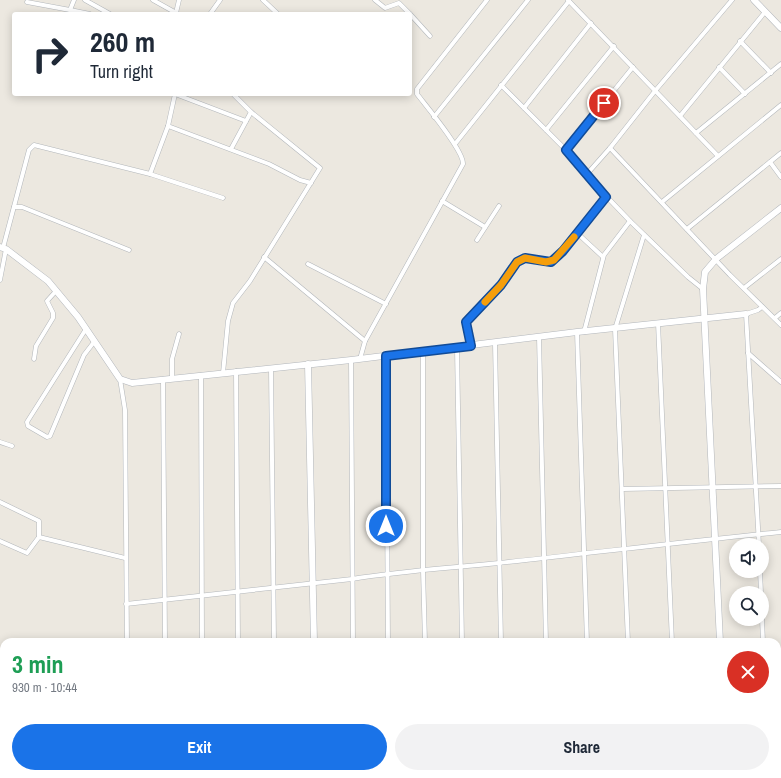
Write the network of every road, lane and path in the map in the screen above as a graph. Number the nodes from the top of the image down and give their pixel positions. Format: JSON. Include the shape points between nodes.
{"nodes":[{"id":1,"x":74,"y":0,"type":"edge"},
{"id":2,"x":85,"y":0,"type":"edge"},
{"id":3,"x":153,"y":0,"type":"edge"},
{"id":4,"x":179,"y":0,"type":"edge"},
{"id":5,"x":220,"y":0,"type":"edge"},
{"id":6,"x":263,"y":0,"type":"edge"},
{"id":7,"x":375,"y":0,"type":"edge"},
{"id":8,"x":487,"y":0,"type":"edge"},
{"id":9,"x":528,"y":0,"type":"edge"},
{"id":10,"x":732,"y":0,"type":"edge"},
{"id":11,"x":754,"y":0,"type":"edge"},
{"id":12,"x":569,"y":1,"type":"edge"},
{"id":13,"x":27,"y":2,"type":"dead end"},
{"id":14,"x":70,"y":10,"type":"junction"},
{"id":15,"x":80,"y":12,"type":"edge"},
{"id":16,"x":106,"y":12,"type":"edge"},
{"id":17,"x":175,"y":12,"type":"edge"},
{"id":18,"x":177,"y":12,"type":"edge"},
{"id":19,"x":211,"y":12,"type":"edge"},
{"id":20,"x":276,"y":12,"type":"edge"},
{"id":21,"x":408,"y":12,"type":"edge"},
{"id":22,"x":765,"y":12,"type":"junction"},
{"id":23,"x":412,"y":16,"type":"edge"},
{"id":24,"x":591,"y":23,"type":"junction"},
{"id":25,"x":781,"y":28,"type":"edge"},
{"id":26,"x":430,"y":36,"type":"dead end"},
{"id":27,"x":740,"y":42,"type":"junction"},
{"id":28,"x":614,"y":46,"type":"junction"},
{"id":29,"x":781,"y":64,"type":"edge"},
{"id":30,"x":633,"y":67,"type":"junction"},
{"id":31,"x":719,"y":67,"type":"junction"},
{"id":32,"x":771,"y":73,"type":"junction"},
{"id":33,"x":501,"y":85,"type":"junction"},
{"id":34,"x":655,"y":91,"type":"junction"},
{"id":35,"x":745,"y":94,"type":"junction"},
{"id":36,"x":175,"y":96,"type":"edge"},
{"id":37,"x":180,"y":96,"type":"edge"},
{"id":38,"x":235,"y":96,"type":"edge"},
{"id":39,"x":781,"y":105,"type":"edge"},
{"id":40,"x":524,"y":108,"type":"junction"},
{"id":41,"x":251,"y":112,"type":"junction"},
{"id":42,"x":680,"y":116,"type":"junction"},
{"id":43,"x":434,"y":117,"type":"junction"},
{"id":44,"x":246,"y":121,"type":"junction"},
{"id":45,"x":168,"y":126,"type":"junction"},
{"id":46,"x":546,"y":130,"type":"junction"},
{"id":47,"x":696,"y":133,"type":"junction"},
{"id":48,"x":455,"y":144,"type":"junction"},
{"id":49,"x":610,"y":148,"type":"junction"},
{"id":50,"x":231,"y":149,"type":"junction"},
{"id":51,"x":566,"y":150,"type":"junction"},
{"id":52,"x":781,"y":154,"type":"edge"},
{"id":53,"x":718,"y":156,"type":"junction"},
{"id":54,"x":770,"y":162,"type":"junction"},
{"id":55,"x":150,"y":174,"type":"junction"},
{"id":56,"x":587,"y":174,"type":"junction"},
{"id":57,"x":781,"y":177,"type":"edge"},
{"id":58,"x":311,"y":183,"type":"junction"},
{"id":59,"x":606,"y":197,"type":"junction"},
{"id":60,"x":223,"y":198,"type":"dead end"},
{"id":61,"x":442,"y":201,"type":"junction"},
{"id":62,"x":662,"y":202,"type":"junction"},
{"id":63,"x":498,"y":206,"type":"dead end"},
{"id":64,"x":14,"y":207,"type":"junction"},
{"id":65,"x":781,"y":208,"type":"edge"},
{"id":66,"x":630,"y":221,"type":"junction"},
{"id":67,"x":485,"y":227,"type":"junction"},
{"id":68,"x":687,"y":229,"type":"junction"},
{"id":69,"x":577,"y":233,"type":"junction"},
{"id":70,"x":644,"y":235,"type":"junction"},
{"id":71,"x":477,"y":240,"type":"dead end"},
{"id":72,"x":3,"y":248,"type":"edge"},
{"id":73,"x":129,"y":250,"type":"dead end"},
{"id":74,"x":264,"y":257,"type":"junction"},
{"id":75,"x":603,"y":258,"type":"junction"},
{"id":76,"x":716,"y":259,"type":"junction"},
{"id":77,"x":781,"y":259,"type":"edge"},
{"id":78,"x":308,"y":264,"type":"dead end"},
{"id":79,"x":0,"y":280,"type":"edge"},
{"id":80,"x":744,"y":288,"type":"junction"},
{"id":81,"x":703,"y":289,"type":"junction"},
{"id":82,"x":56,"y":291,"type":"junction"},
{"id":83,"x":386,"y":304,"type":"junction"},
{"id":84,"x":762,"y":306,"type":"junction"},
{"id":85,"x":781,"y":313,"type":"edge"},
{"id":86,"x":746,"y":314,"type":"junction"},
{"id":87,"x":704,"y":318,"type":"junction"},
{"id":88,"x":775,"y":318,"type":"junction"},
{"id":89,"x":658,"y":323,"type":"junction"},
{"id":90,"x":781,"y":325,"type":"edge"},
{"id":91,"x":86,"y":329,"type":"junction"},
{"id":92,"x":615,"y":329,"type":"junction"},
{"id":93,"x":577,"y":332,"type":"junction"},
{"id":94,"x":584,"y":332,"type":"junction"},
{"id":95,"x":179,"y":334,"type":"dead end"},
{"id":96,"x":539,"y":337,"type":"junction"},
{"id":97,"x":94,"y":342,"type":"junction"},
{"id":98,"x":364,"y":342,"type":"junction"},
{"id":99,"x":495,"y":343,"type":"junction"},
{"id":100,"x":471,"y":346,"type":"junction"},
{"id":101,"x":457,"y":348,"type":"junction"},
{"id":102,"x":423,"y":352,"type":"junction"},
{"id":103,"x":748,"y":353,"type":"junction"},
{"id":104,"x":386,"y":356,"type":"junction"},
{"id":105,"x":34,"y":359,"type":"dead end"},
{"id":106,"x":360,"y":359,"type":"junction"},
{"id":107,"x":351,"y":360,"type":"junction"},
{"id":108,"x":308,"y":364,"type":"junction"},
{"id":109,"x":272,"y":367,"type":"junction"},
{"id":110,"x":236,"y":371,"type":"junction"},
{"id":111,"x":223,"y":373,"type":"junction"},
{"id":112,"x":201,"y":375,"type":"junction"},
{"id":113,"x":172,"y":378,"type":"junction"},
{"id":114,"x":120,"y":379,"type":"junction"},
{"id":115,"x":163,"y":380,"type":"junction"},
{"id":116,"x":781,"y":382,"type":"edge"},
{"id":117,"x":0,"y":442,"type":"edge"},
{"id":118,"x":12,"y":446,"type":"dead end"},
{"id":119,"x":781,"y":486,"type":"edge"},
{"id":120,"x":712,"y":487,"type":"junction"},
{"id":121,"x":757,"y":487,"type":"junction"},
{"id":122,"x":665,"y":488,"type":"junction"},
{"id":123,"x":623,"y":489,"type":"junction"},
{"id":124,"x":0,"y":502,"type":"edge"},
{"id":125,"x":781,"y":532,"type":"edge"},
{"id":126,"x":758,"y":534,"type":"junction"},
{"id":127,"x":39,"y":537,"type":"junction"},
{"id":128,"x":714,"y":538,"type":"junction"},
{"id":129,"x":758,"y":538,"type":"edge"},
{"id":130,"x":0,"y":541,"type":"edge"},
{"id":131,"x":667,"y":543,"type":"junction"},
{"id":132,"x":625,"y":549,"type":"junction"},
{"id":133,"x":584,"y":553,"type":"junction"},
{"id":134,"x":126,"y":558,"type":"junction"},
{"id":135,"x":542,"y":558,"type":"junction"},
{"id":136,"x":499,"y":563,"type":"junction"},
{"id":137,"x":460,"y":566,"type":"junction"},
{"id":138,"x":423,"y":570,"type":"junction"},
{"id":139,"x":386,"y":573,"type":"junction"},
{"id":140,"x":352,"y":579,"type":"junction"},
{"id":141,"x":313,"y":583,"type":"junction"},
{"id":142,"x":274,"y":587,"type":"junction"},
{"id":143,"x":237,"y":592,"type":"junction"},
{"id":144,"x":202,"y":596,"type":"junction"},
{"id":145,"x":164,"y":600,"type":"junction"},
{"id":146,"x":126,"y":604,"type":"junction"},
{"id":147,"x":762,"y":626,"type":"edge"},
{"id":148,"x":127,"y":638,"type":"edge"},
{"id":149,"x":165,"y":638,"type":"edge"},
{"id":150,"x":202,"y":638,"type":"edge"},
{"id":151,"x":238,"y":638,"type":"edge"},
{"id":152,"x":274,"y":638,"type":"edge"},
{"id":153,"x":314,"y":638,"type":"edge"},
{"id":154,"x":353,"y":638,"type":"edge"},
{"id":155,"x":388,"y":638,"type":"edge"},
{"id":156,"x":425,"y":638,"type":"edge"},
{"id":157,"x":462,"y":638,"type":"edge"},
{"id":158,"x":501,"y":638,"type":"edge"},
{"id":159,"x":546,"y":638,"type":"edge"},
{"id":160,"x":587,"y":638,"type":"edge"},
{"id":161,"x":628,"y":638,"type":"edge"},
{"id":162,"x":672,"y":638,"type":"edge"},
{"id":163,"x":720,"y":638,"type":"edge"},
{"id":164,"x":763,"y":638,"type":"edge"}],
"edges":[{"from":1,"to":14,"type":"street"},
{"from":2,"to":16,"type":"street"},
{"from":3,"to":17,"type":"street"},
{"from":4,"to":18,"type":"street"},
{"from":5,"to":19,"type":"street"},
{"from":6,"to":20,"type":"street"},
{"from":7,"to":21,"type":"street","via":[[385,8],[399,3]]},
{"from":8,"to":43,"type":"street","via":[[418,85],[417,94]]},
{"from":9,"to":43,"type":"street"},
{"from":10,"to":34,"type":"street"},
{"from":11,"to":22,"type":"street"},
{"from":12,"to":24,"type":"street"},
{"from":12,"to":33,"type":"street"},
{"from":13,"to":14,"type":"street"},
{"from":14,"to":15,"type":"street"},
{"from":22,"to":25,"type":"street"},
{"from":22,"to":27,"type":"street"},
{"from":23,"to":26,"type":"street"},
{"from":24,"to":28,"type":"street"},
{"from":24,"to":40,"type":"street"},
{"from":27,"to":31,"type":"street"},
{"from":27,"to":32,"type":"street"},
{"from":28,"to":30,"type":"street"},
{"from":28,"to":46,"type":"street"},
{"from":29,"to":32,"type":"street"},
{"from":30,"to":34,"type":"street"},
{"from":30,"to":51,"type":"street"},
{"from":31,"to":35,"type":"street"},
{"from":31,"to":42,"type":"street"},
{"from":32,"to":35,"type":"street"},
{"from":33,"to":40,"type":"street"},
{"from":33,"to":48,"type":"street"},
{"from":34,"to":42,"type":"street"},
{"from":34,"to":49,"type":"street"},
{"from":35,"to":47,"type":"street"},
{"from":36,"to":45,"type":"street"},
{"from":37,"to":44,"type":"street"},
{"from":38,"to":41,"type":"street"},
{"from":39,"to":53,"type":"street"},
{"from":40,"to":46,"type":"street"},
{"from":41,"to":44,"type":"street"},
{"from":41,"to":58,"type":"street","via":[[320,168]]},
{"from":42,"to":47,"type":"street"},
{"from":43,"to":48,"type":"street"},
{"from":44,"to":50,"type":"street"},
{"from":45,"to":50,"type":"street"},
{"from":45,"to":55,"type":"street"},
{"from":46,"to":51,"type":"street"},
{"from":47,"to":53,"type":"street"},
{"from":48,"to":61,"type":"street","via":[[462,155],[463,164]]},
{"from":49,"to":56,"type":"street"},
{"from":49,"to":62,"type":"street"},
{"from":50,"to":58,"type":"street"},
{"from":51,"to":56,"type":"street"},
{"from":52,"to":54,"type":"street"},
{"from":53,"to":62,"type":"street"},
{"from":54,"to":57,"type":"street"},
{"from":54,"to":68,"type":"street"},
{"from":55,"to":60,"type":"street"},
{"from":55,"to":64,"type":"street","via":[[34,144],[28,150]]},
{"from":56,"to":59,"type":"street"},
{"from":58,"to":74,"type":"street"},
{"from":59,"to":66,"type":"street"},
{"from":59,"to":69,"type":"street"},
{"from":61,"to":67,"type":"street"},
{"from":61,"to":83,"type":"street"},
{"from":62,"to":68,"type":"street"},
{"from":63,"to":67,"type":"street"},
{"from":64,"to":72,"type":"street"},
{"from":64,"to":73,"type":"street"},
{"from":65,"to":76,"type":"street"},
{"from":66,"to":70,"type":"street"},
{"from":66,"to":75,"type":"street"},
{"from":67,"to":71,"type":"street"},
{"from":68,"to":76,"type":"street"},
{"from":69,"to":75,"type":"street"},
{"from":69,"to":100,"type":"street","via":[[554,260],[546,262],[525,258],[517,262],[501,285],[466,322]]},
{"from":70,"to":81,"type":"street"},
{"from":70,"to":92,"type":"street"},
{"from":72,"to":79,"type":"street"},
{"from":72,"to":82,"type":"street","via":[[48,281]]},
{"from":74,"to":98,"type":"street"},
{"from":74,"to":111,"type":"street","via":[[232,307],[227,327]]},
{"from":75,"to":94,"type":"street"},
{"from":76,"to":80,"type":"street"},
{"from":76,"to":81,"type":"street","via":[[705,272]]},
{"from":77,"to":80,"type":"street"},
{"from":78,"to":83,"type":"street"},
{"from":80,"to":84,"type":"street"},
{"from":81,"to":87,"type":"street"},
{"from":82,"to":91,"type":"street"},
{"from":82,"to":105,"type":"street","via":[[47,301],[53,318],[36,346]]},
{"from":83,"to":98,"type":"street"},
{"from":84,"to":86,"type":"street"},
{"from":84,"to":88,"type":"street"},
{"from":85,"to":88,"type":"street"},
{"from":86,"to":87,"type":"street"},
{"from":86,"to":103,"type":"street"},
{"from":87,"to":89,"type":"street"},
{"from":87,"to":120,"type":"street"},
{"from":88,"to":90,"type":"street"},
{"from":89,"to":92,"type":"street"},
{"from":89,"to":122,"type":"street"},
{"from":91,"to":97,"type":"street"},
{"from":91,"to":97,"type":"street","via":[[28,422],[28,426],[47,437],[50,436],[84,355]]},
{"from":92,"to":94,"type":"street"},
{"from":92,"to":123,"type":"street"},
{"from":93,"to":94,"type":"street"},
{"from":93,"to":96,"type":"street"},
{"from":93,"to":133,"type":"street"},
{"from":95,"to":113,"type":"street","via":[[172,359]]},
{"from":96,"to":99,"type":"street"},
{"from":96,"to":135,"type":"street"},
{"from":97,"to":114,"type":"street"},
{"from":98,"to":106,"type":"street"},
{"from":99,"to":100,"type":"street"},
{"from":99,"to":136,"type":"street"},
{"from":100,"to":101,"type":"street"},
{"from":101,"to":102,"type":"street"},
{"from":101,"to":137,"type":"street"},
{"from":102,"to":104,"type":"street"},
{"from":102,"to":138,"type":"street"},
{"from":103,"to":116,"type":"street"},
{"from":103,"to":121,"type":"street"},
{"from":104,"to":106,"type":"street"},
{"from":104,"to":139,"type":"street"},
{"from":106,"to":107,"type":"street"},
{"from":107,"to":108,"type":"street"},
{"from":107,"to":140,"type":"street"},
{"from":108,"to":109,"type":"street"},
{"from":108,"to":141,"type":"street"},
{"from":109,"to":110,"type":"street"},
{"from":109,"to":142,"type":"street"},
{"from":110,"to":111,"type":"street"},
{"from":110,"to":143,"type":"street"},
{"from":111,"to":112,"type":"street"},
{"from":112,"to":113,"type":"street"},
{"from":112,"to":144,"type":"street"},
{"from":113,"to":115,"type":"street"},
{"from":114,"to":115,"type":"street","via":[[132,383]]},
{"from":114,"to":134,"type":"street","via":[[126,410]]},
{"from":115,"to":145,"type":"street"},
{"from":117,"to":118,"type":"street"},
{"from":119,"to":121,"type":"street"},
{"from":120,"to":121,"type":"street"},
{"from":120,"to":122,"type":"street"},
{"from":120,"to":128,"type":"street"},
{"from":121,"to":126,"type":"street"},
{"from":122,"to":123,"type":"street"},
{"from":122,"to":131,"type":"street"},
{"from":123,"to":132,"type":"street"},
{"from":124,"to":127,"type":"street","via":[[39,521]]},
{"from":125,"to":126,"type":"street"},
{"from":126,"to":128,"type":"street"},
{"from":126,"to":129,"type":"street"},
{"from":127,"to":130,"type":"street","via":[[27,554]]},
{"from":127,"to":134,"type":"street"},
{"from":128,"to":131,"type":"street"},
{"from":128,"to":163,"type":"street"},
{"from":131,"to":132,"type":"street"},
{"from":131,"to":162,"type":"street"},
{"from":132,"to":133,"type":"street"},
{"from":132,"to":161,"type":"street"},
{"from":133,"to":135,"type":"street"},
{"from":133,"to":160,"type":"street"},
{"from":134,"to":146,"type":"street"},
{"from":135,"to":136,"type":"street"},
{"from":135,"to":159,"type":"street"},
{"from":136,"to":137,"type":"street"},
{"from":136,"to":158,"type":"street"},
{"from":137,"to":138,"type":"street"},
{"from":137,"to":157,"type":"street"},
{"from":138,"to":139,"type":"street"},
{"from":138,"to":156,"type":"street"},
{"from":139,"to":140,"type":"street"},
{"from":139,"to":155,"type":"street"},
{"from":140,"to":141,"type":"street"},
{"from":140,"to":154,"type":"street"},
{"from":141,"to":142,"type":"street"},
{"from":141,"to":153,"type":"street"},
{"from":142,"to":143,"type":"street"},
{"from":142,"to":152,"type":"street"},
{"from":143,"to":144,"type":"street"},
{"from":143,"to":151,"type":"street"},
{"from":144,"to":145,"type":"street"},
{"from":144,"to":150,"type":"street"},
{"from":145,"to":146,"type":"street"},
{"from":145,"to":149,"type":"street"},
{"from":146,"to":148,"type":"street"},
{"from":147,"to":164,"type":"street"}]}
